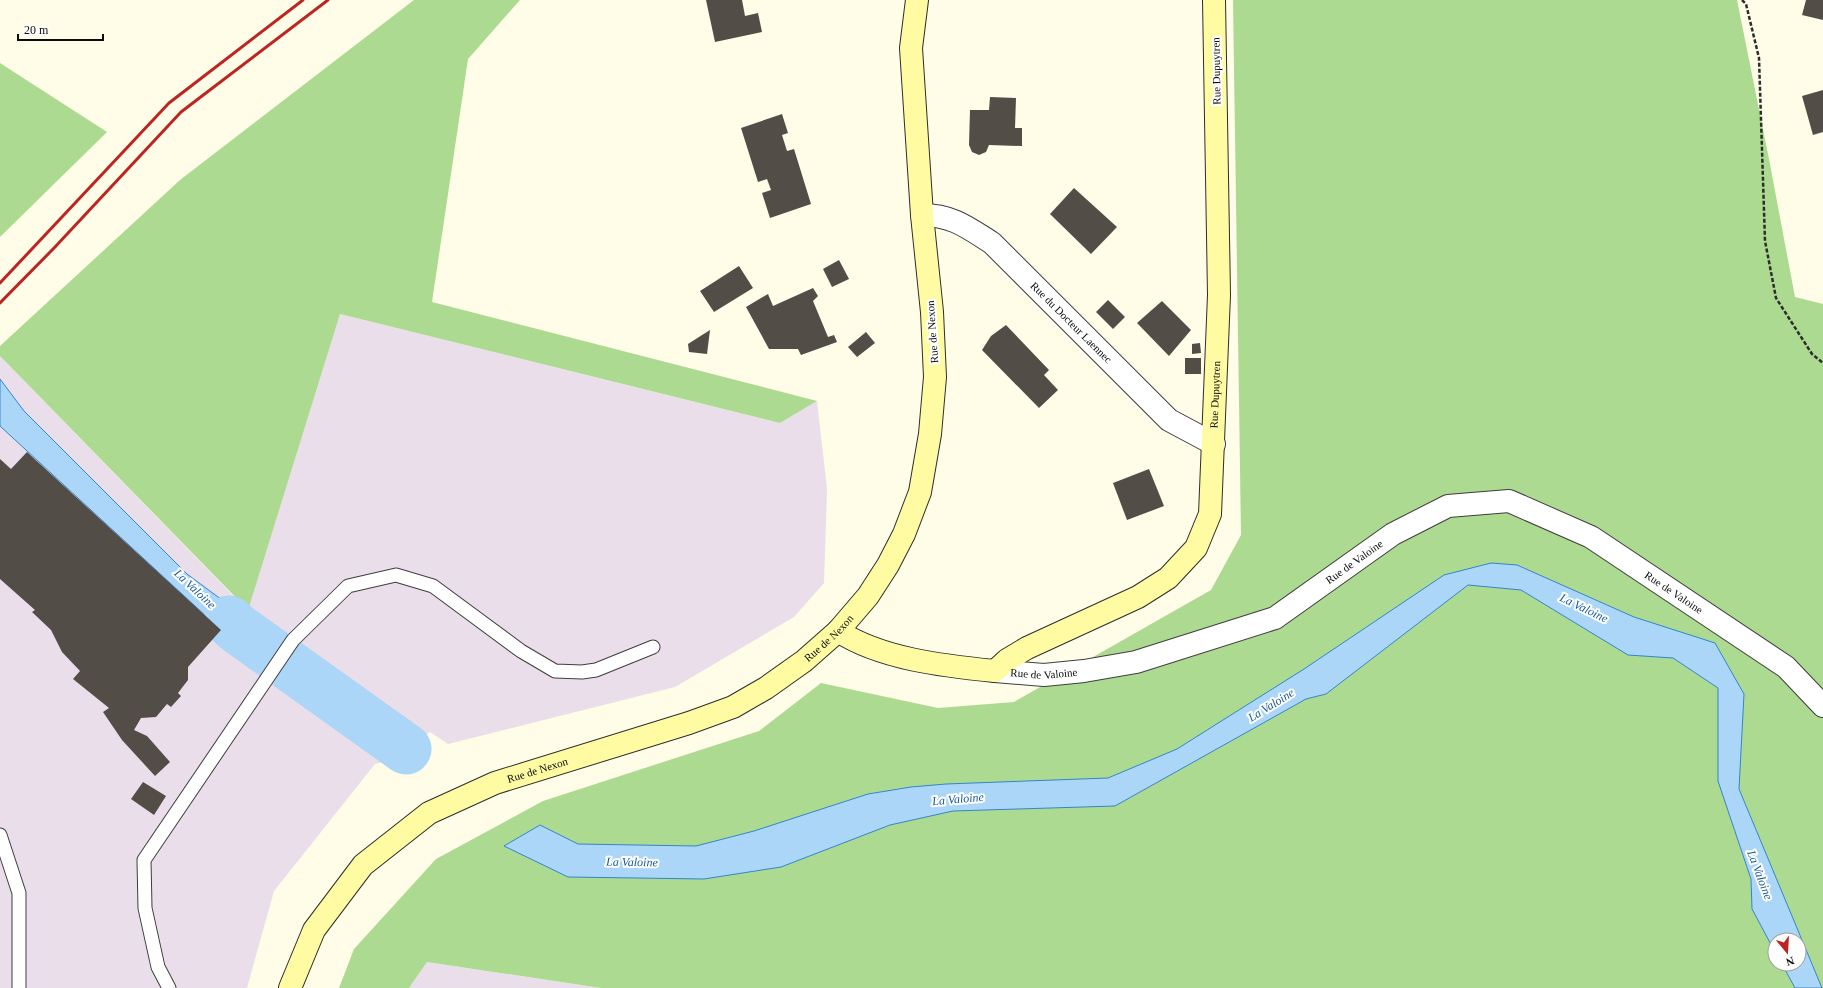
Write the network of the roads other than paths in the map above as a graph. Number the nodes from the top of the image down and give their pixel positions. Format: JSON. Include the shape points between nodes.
{"nodes":[{"id":1,"x":917,"y":0,"type":"edge"},
{"id":2,"x":1214,"y":0,"type":"edge"},
{"id":3,"x":922,"y":215,"type":"junction"},
{"id":4,"x":1214,"y":444,"type":"junction"},
{"id":5,"x":838,"y":631,"type":"junction"},
{"id":6,"x":653,"y":647,"type":"dead end"},
{"id":7,"x":995,"y":671,"type":"junction"},
{"id":8,"x":1823,"y":706,"type":"edge"},
{"id":9,"x":0,"y":835,"type":"edge"},
{"id":10,"x":20,"y":988,"type":"edge"},
{"id":11,"x":169,"y":988,"type":"edge"},
{"id":12,"x":290,"y":988,"type":"edge"}],
"edges":[{"from":1,"to":3,"type":"main road","name":"Rue de Nexon","via":[[911,48]]},
{"from":2,"to":4,"type":"main road","name":"Rue Dupuytren","via":[[1219,295]]},
{"from":3,"to":4,"type":"street","name":"Rue du Docteur Laennec","via":[[939,215],[961,224],[992,243],[1169,420]]},
{"from":3,"to":5,"type":"main road","name":"Rue de Nexon","via":[[932,312],[935,377],[930,434],[920,492],[904,534],[888,565],[868,596]]},
{"from":4,"to":7,"type":"main road","name":"Rue Dupuytren","via":[[1210,514],[1196,548],[1168,578],[1138,597],[1027,648]]},
{"from":5,"to":7,"type":"main road","name":"Rue de Valoine","via":[[881,652],[954,667]]},
{"from":5,"to":12,"type":"main road","name":"Rue de Nexon","via":[[804,661],[733,707],[495,783],[429,813],[363,865],[314,930]]},
{"from":6,"to":11,"type":"lane","via":[[596,670],[555,671],[522,651],[433,586],[396,575],[348,586],[292,640],[144,860],[145,908],[158,968]]},
{"from":7,"to":8,"type":"street","name":"Rue de Valoine","via":[[1044,675],[1136,662],[1275,618],[1393,534],[1448,506],[1509,501],[1591,537],[1786,667]]},
{"from":9,"to":10,"type":"lane","via":[[20,893]]}]}
